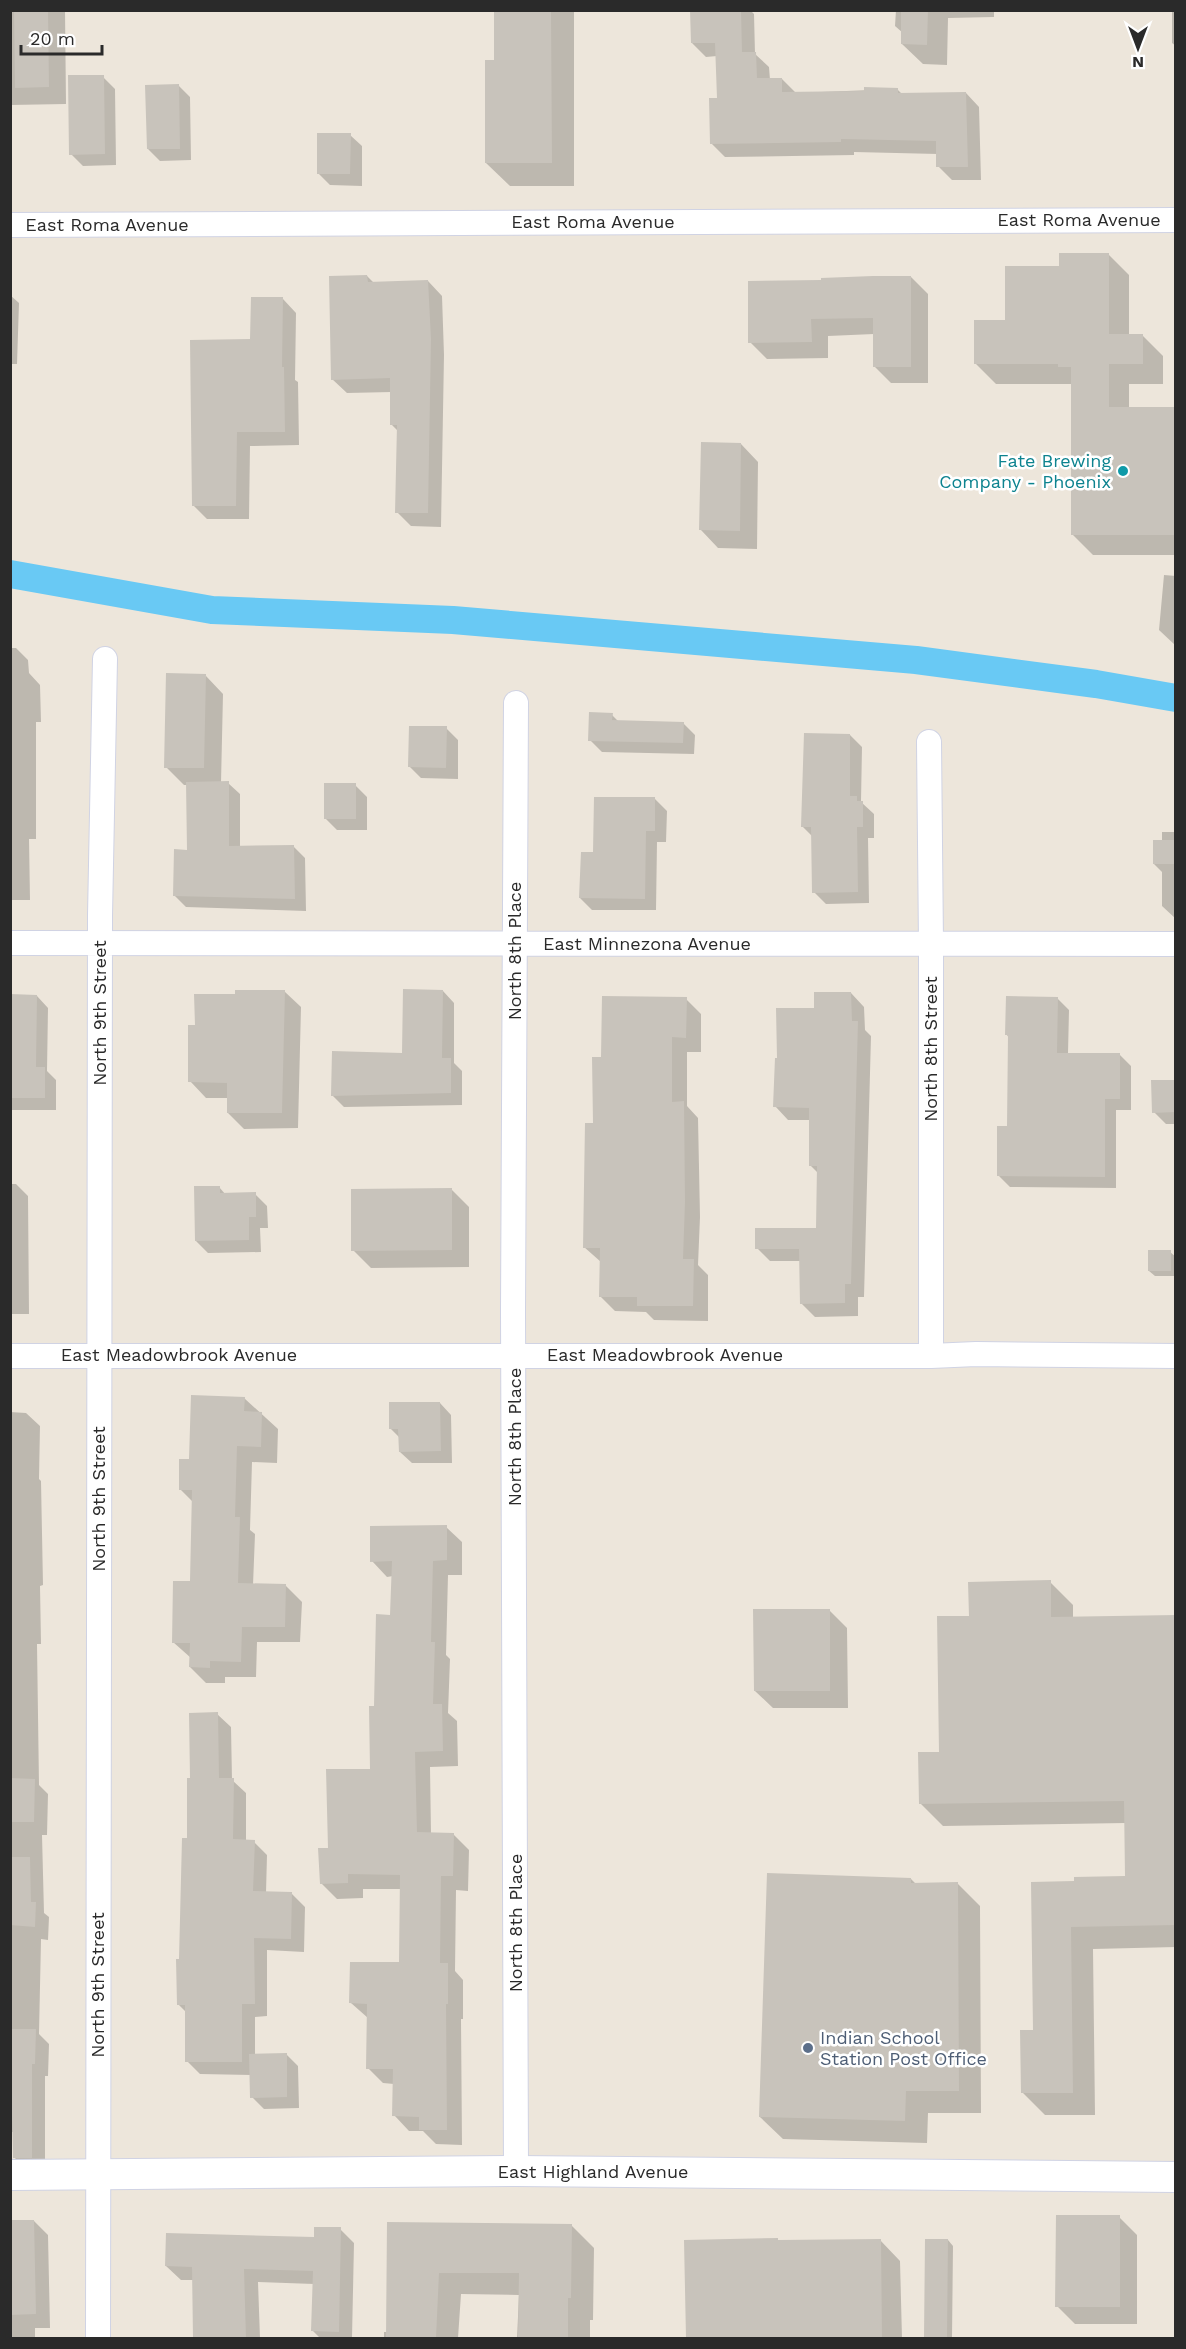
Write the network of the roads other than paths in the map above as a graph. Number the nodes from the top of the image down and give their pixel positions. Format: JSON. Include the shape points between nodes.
{"nodes":[{"id":1,"x":1176,"y":220,"type":"edge"},
{"id":2,"x":10,"y":225,"type":"edge"},
{"id":3,"x":105,"y":659,"type":"dead end"},
{"id":4,"x":516,"y":703,"type":"dead end"},
{"id":5,"x":929,"y":742,"type":"dead end"},
{"id":6,"x":10,"y":943,"type":"edge"},
{"id":7,"x":100,"y":944,"type":"junction"},
{"id":8,"x":515,"y":944,"type":"junction"},
{"id":9,"x":932,"y":944,"type":"junction"},
{"id":10,"x":1176,"y":944,"type":"edge"},
{"id":11,"x":100,"y":1355,"type":"junction"},
{"id":12,"x":514,"y":1355,"type":"junction"},
{"id":13,"x":10,"y":1356,"type":"edge"},
{"id":14,"x":931,"y":1356,"type":"junction"},
{"id":15,"x":1176,"y":1356,"type":"edge"},
{"id":16,"x":516,"y":2171,"type":"junction"},
{"id":17,"x":98,"y":2174,"type":"junction"},
{"id":18,"x":10,"y":2175,"type":"edge"},
{"id":19,"x":1176,"y":2177,"type":"edge"},
{"id":20,"x":98,"y":2338,"type":"edge"}],
"edges":[{"from":1,"to":2,"type":"street","name":"East Roma Avenue"},
{"from":3,"to":7,"type":"street","name":"North 9th Street"},
{"from":4,"to":8,"type":"street","name":"North 8th Place"},
{"from":5,"to":9,"type":"street","name":"North 8th Street"},
{"from":6,"to":7,"type":"street","name":"East Minnezona Avenue"},
{"from":7,"to":8,"type":"street","name":"East Minnezona Avenue"},
{"from":7,"to":11,"type":"street","name":"North 9th Street"},
{"from":8,"to":9,"type":"street","name":"East Minnezona Avenue"},
{"from":8,"to":12,"type":"street","name":"North 8th Place"},
{"from":9,"to":10,"type":"street","name":"East Minnezona Avenue"},
{"from":9,"to":14,"type":"street","name":"North 8th Street"},
{"from":11,"to":12,"type":"street","name":"East Meadowbrook Avenue"},
{"from":11,"to":13,"type":"street","name":"East Meadowbrook Avenue"},
{"from":11,"to":17,"type":"street","name":"North 9th Street"},
{"from":12,"to":14,"type":"street","name":"East Meadowbrook Avenue"},
{"from":12,"to":16,"type":"street","name":"North 8th Place"},
{"from":14,"to":15,"type":"street","name":"East Meadowbrook Avenue"},
{"from":16,"to":17,"type":"street","name":"East Highland Avenue"},
{"from":16,"to":19,"type":"street","name":"East Highland Avenue"},
{"from":17,"to":18,"type":"street","name":"East Highland Avenue"},
{"from":17,"to":20,"type":"street","name":"North 9th Street"}]}
